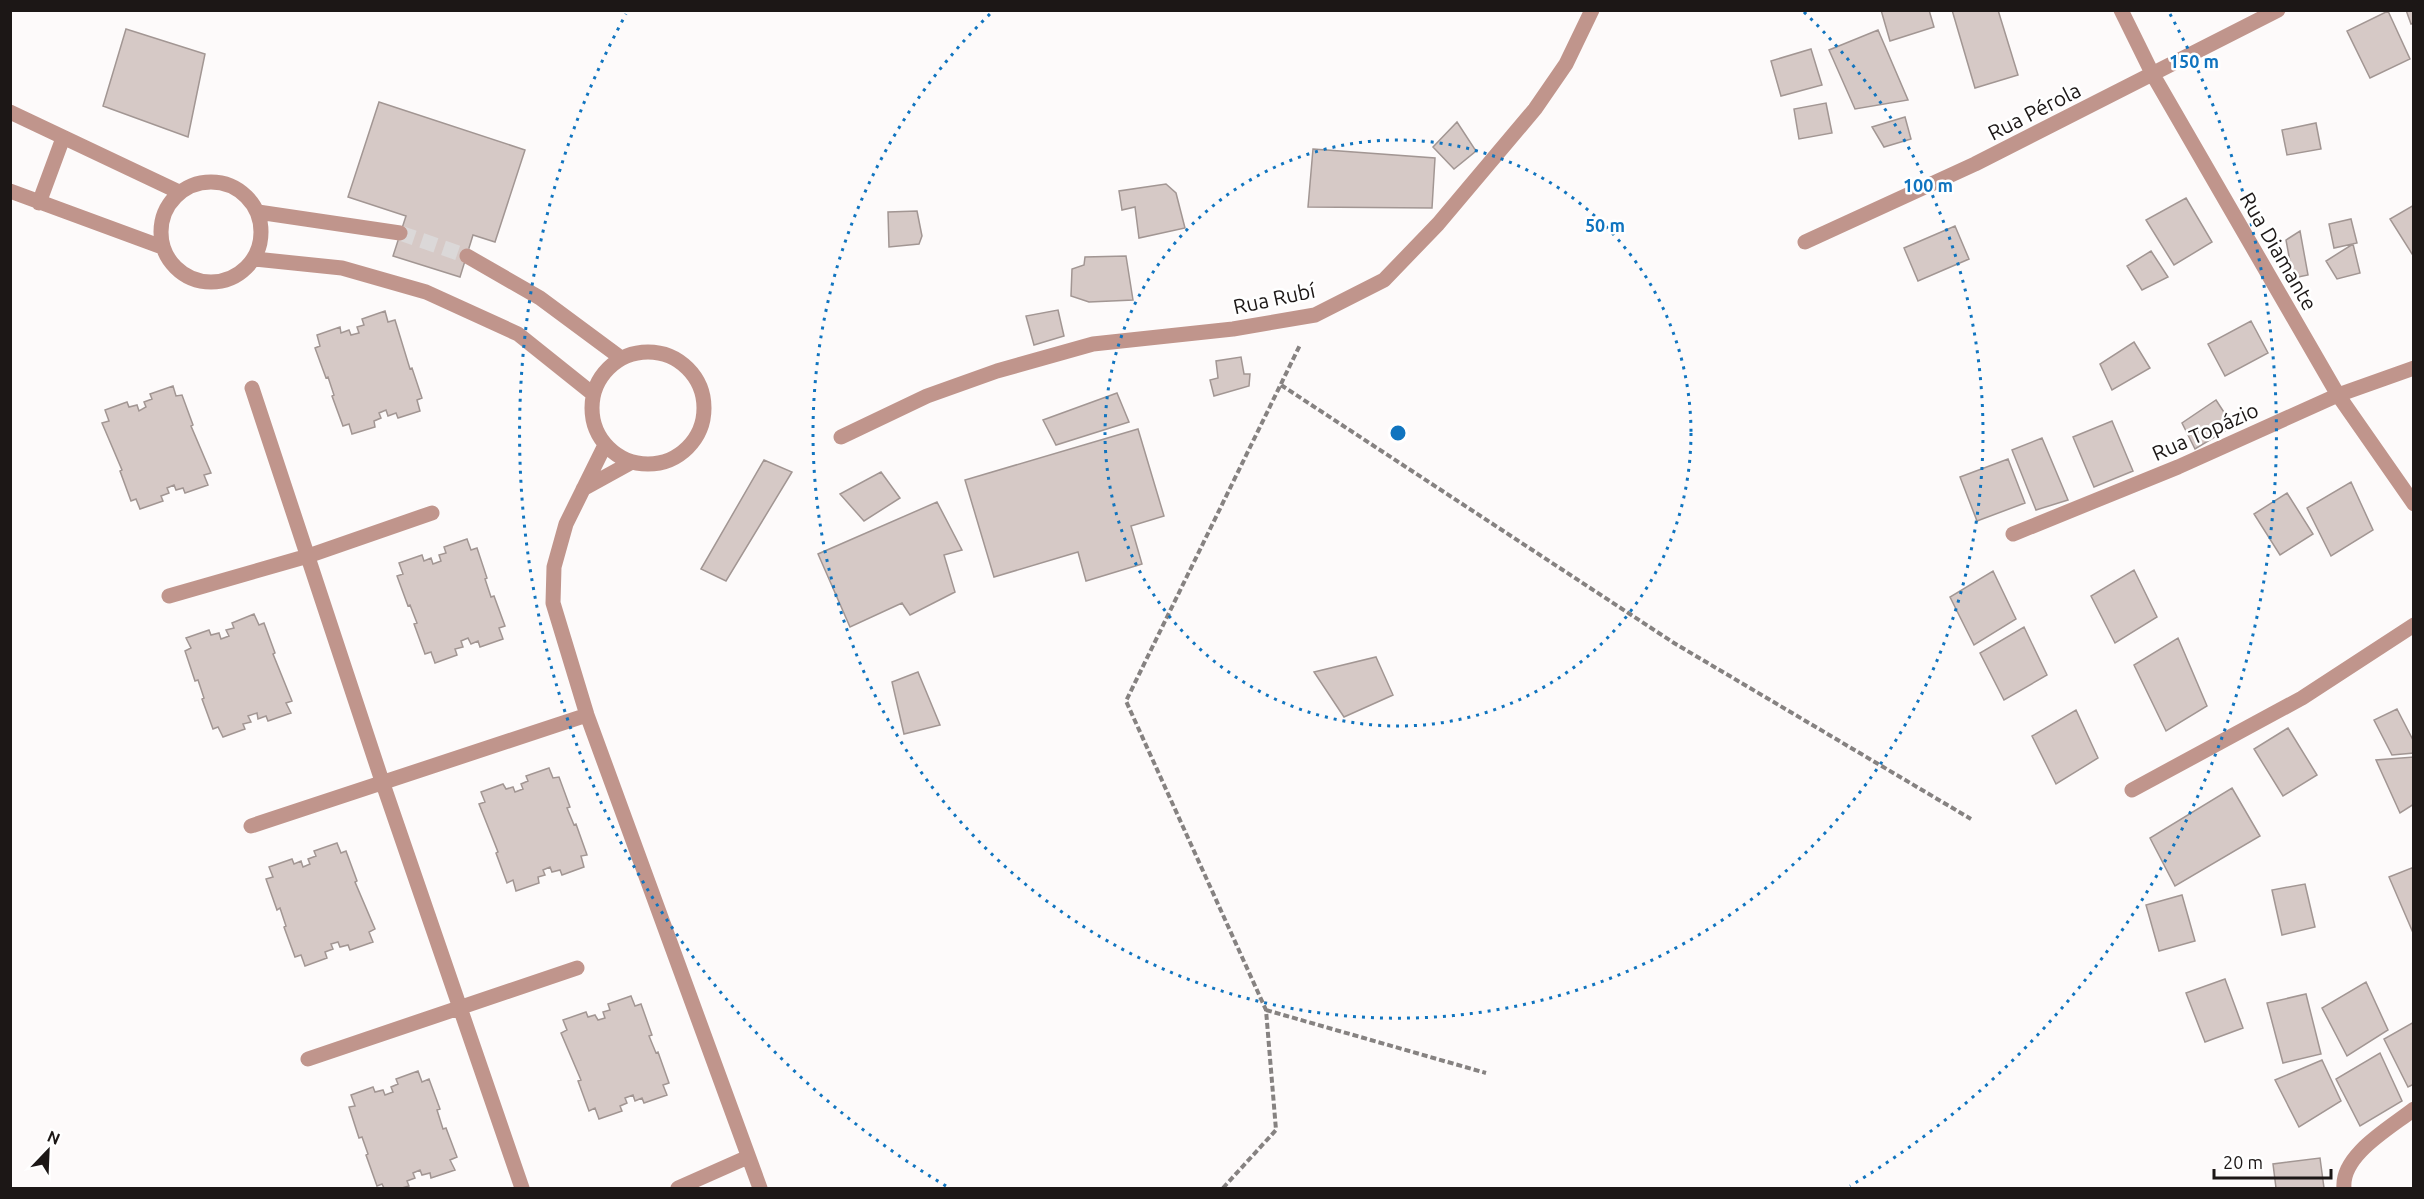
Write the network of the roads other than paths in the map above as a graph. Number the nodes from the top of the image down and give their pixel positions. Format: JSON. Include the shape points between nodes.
{"nodes":[{"id":1,"x":1592,"y":10,"type":"edge"},
{"id":2,"x":2121,"y":10,"type":"edge"},
{"id":3,"x":2278,"y":10,"type":"edge"},
{"id":4,"x":2153,"y":75,"type":"junction"},
{"id":5,"x":10,"y":112,"type":"edge"},
{"id":6,"x":63,"y":138,"type":"junction"},
{"id":7,"x":10,"y":191,"type":"edge"},
{"id":8,"x":179,"y":192,"type":"junction"},
{"id":9,"x":39,"y":203,"type":"junction"},
{"id":10,"x":258,"y":212,"type":"junction"},
{"id":11,"x":400,"y":233,"type":"tunnel mouth"},
{"id":12,"x":1805,"y":242,"type":"dead end"},
{"id":13,"x":162,"y":247,"type":"junction"},
{"id":14,"x":467,"y":256,"type":"tunnel mouth"},
{"id":15,"x":255,"y":259,"type":"junction"},
{"id":16,"x":621,"y":358,"type":"junction"},
{"id":17,"x":2414,"y":368,"type":"edge"},
{"id":18,"x":252,"y":388,"type":"dead end"},
{"id":19,"x":593,"y":394,"type":"junction"},
{"id":20,"x":2338,"y":395,"type":"junction"},
{"id":21,"x":842,"y":437,"type":"dead end"},
{"id":22,"x":605,"y":444,"type":"junction"},
{"id":23,"x":632,"y":462,"type":"junction"},
{"id":24,"x":583,"y":489,"type":"junction"},
{"id":25,"x":2414,"y":504,"type":"edge"},
{"id":26,"x":432,"y":513,"type":"dead end"},
{"id":27,"x":2013,"y":534,"type":"dead end"},
{"id":28,"x":308,"y":556,"type":"junction"},
{"id":29,"x":169,"y":596,"type":"dead end"},
{"id":30,"x":2414,"y":625,"type":"edge"},
{"id":31,"x":587,"y":715,"type":"junction"},
{"id":32,"x":382,"y":781,"type":"junction"},
{"id":33,"x":2132,"y":790,"type":"dead end"},
{"id":34,"x":250,"y":826,"type":"dead end"},
{"id":35,"x":577,"y":968,"type":"dead end"},
{"id":36,"x":460,"y":1008,"type":"junction"},
{"id":37,"x":308,"y":1059,"type":"dead end"},
{"id":38,"x":2414,"y":1108,"type":"edge"},
{"id":39,"x":748,"y":1157,"type":"junction"},
{"id":40,"x":522,"y":1188,"type":"edge"},
{"id":41,"x":678,"y":1188,"type":"edge"},
{"id":42,"x":760,"y":1188,"type":"edge"},
{"id":43,"x":2344,"y":1188,"type":"edge"}],
"edges":[{"from":1,"to":21,"type":"street","name":"Rua Rubí","via":[[1566,64],[1535,109],[1438,224],[1384,280],[1315,315],[1233,329],[1093,344],[996,371],[927,396]]},
{"from":2,"to":4,"type":"street","name":"Rua Diamante"},
{"from":3,"to":4,"type":"street","name":"Rua Pérola"},
{"from":4,"to":12,"type":"street","name":"Rua Pérola","via":[[1976,164]]},
{"from":4,"to":20,"type":"street","name":"Rua Diamante"},
{"from":5,"to":6,"type":"street"},
{"from":6,"to":8,"type":"street"},
{"from":6,"to":9,"type":"street"},
{"from":7,"to":9,"type":"street"},
{"from":8,"to":10,"type":"street","via":[[200,182],[224,183],[245,194]]},
{"from":8,"to":13,"type":"street","via":[[166,208],[160,226]]},
{"from":9,"to":13,"type":"street"},
{"from":10,"to":11,"type":"street"},
{"from":10,"to":15,"type":"street","via":[[262,236]]},
{"from":13,"to":15,"type":"street","via":[[174,267],[193,280],[217,283],[238,276]]},
{"from":14,"to":16,"type":"street","via":[[540,298]]},
{"from":15,"to":19,"type":"street","via":[[342,268],[426,292],[518,334]]},
{"from":16,"to":19,"type":"street","via":[[603,373]]},
{"from":16,"to":23,"type":"street","via":[[648,351],[675,358],[696,376],[705,402],[702,429],[685,452],[660,464]]},
{"from":17,"to":20,"type":"street","name":"Rua Topázio"},
{"from":18,"to":28,"type":"street"},
{"from":19,"to":22,"type":"street","via":[[593,421]]},
{"from":20,"to":25,"type":"street","name":"Rua Diamante"},
{"from":20,"to":27,"type":"street","name":"Rua Topázio"},
{"from":22,"to":23,"type":"street"},
{"from":22,"to":24,"type":"street"},
{"from":23,"to":24,"type":"street"},
{"from":24,"to":31,"type":"street","via":[[566,524],[554,567],[553,603]]},
{"from":26,"to":28,"type":"street"},
{"from":28,"to":29,"type":"street"},
{"from":28,"to":32,"type":"street"},
{"from":30,"to":33,"type":"street","via":[[2302,698]]},
{"from":31,"to":32,"type":"street"},
{"from":31,"to":39,"type":"street"},
{"from":32,"to":34,"type":"street"},
{"from":32,"to":36,"type":"street"},
{"from":35,"to":36,"type":"street"},
{"from":36,"to":37,"type":"street"},
{"from":36,"to":40,"type":"street"},
{"from":38,"to":43,"type":"street","via":[[2354,1156],[2346,1169]]},
{"from":39,"to":41,"type":"street"},
{"from":39,"to":42,"type":"street"}]}
